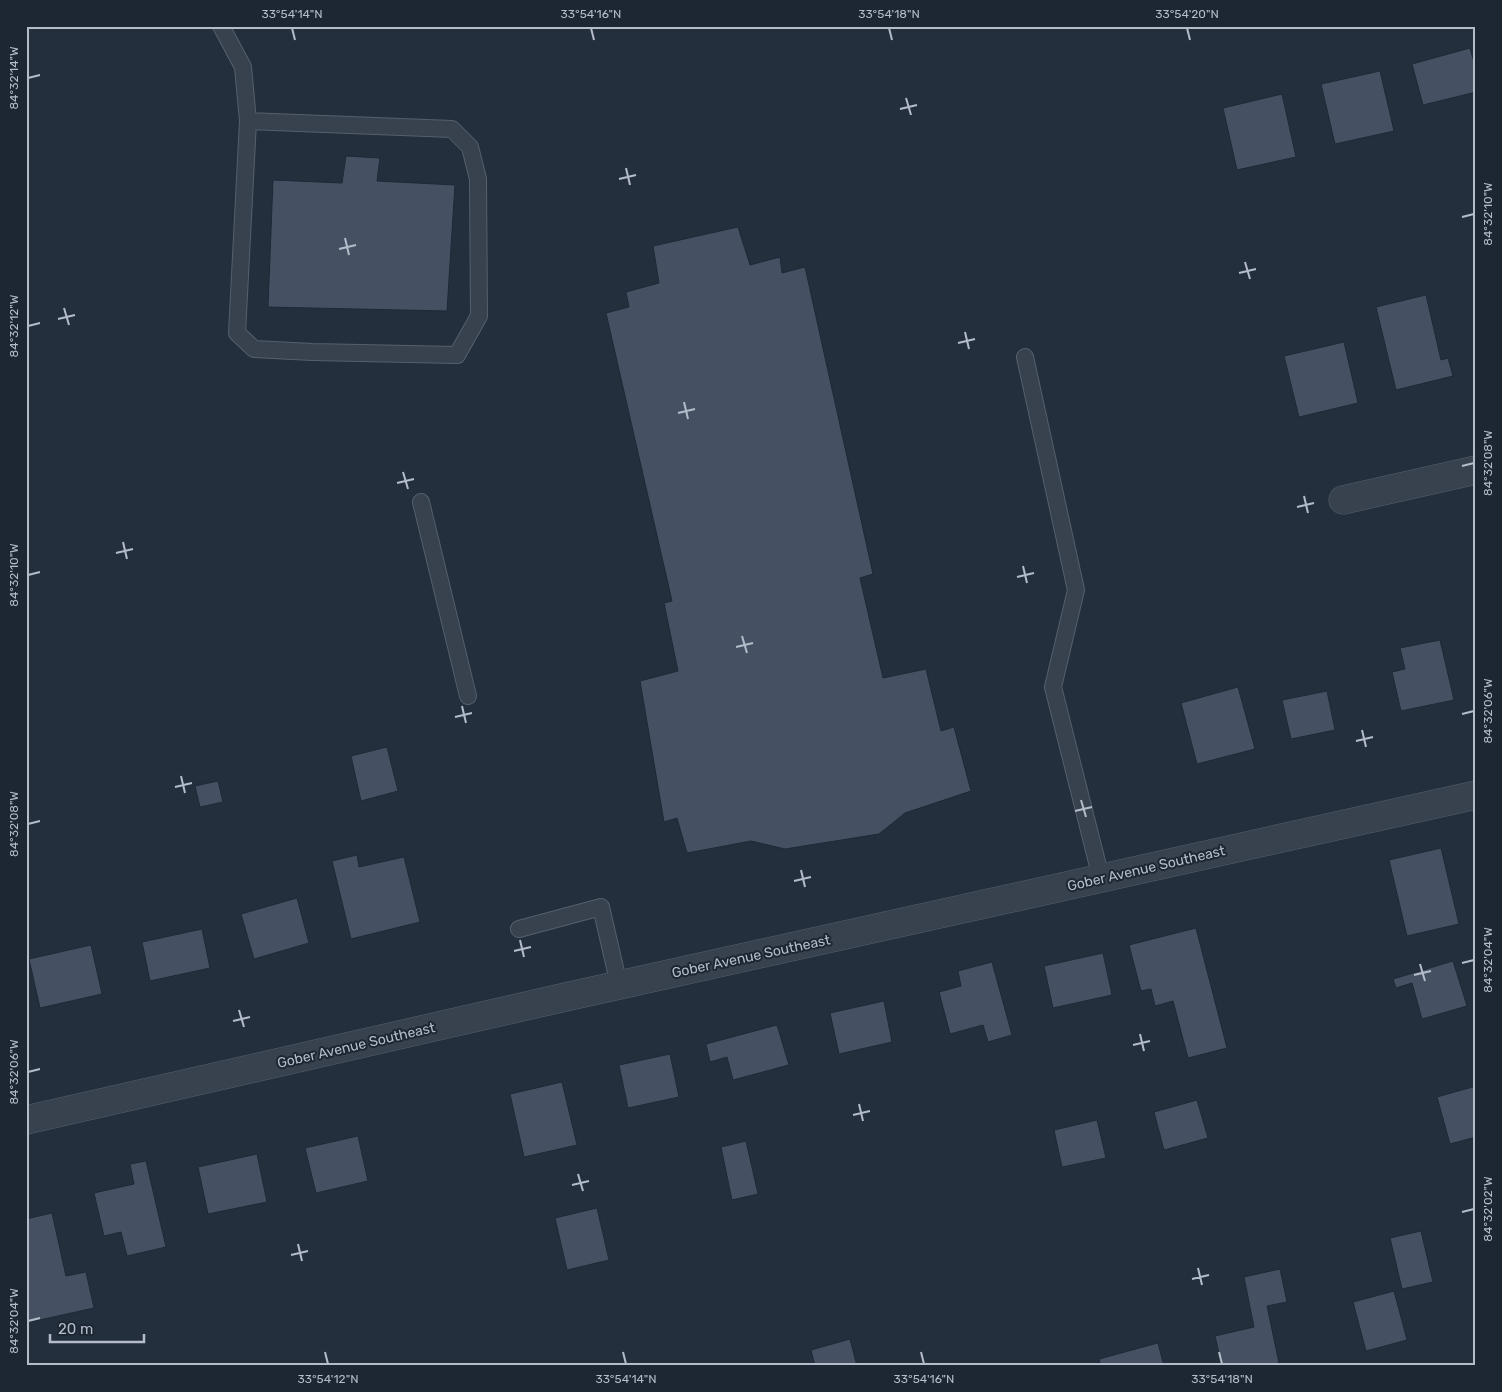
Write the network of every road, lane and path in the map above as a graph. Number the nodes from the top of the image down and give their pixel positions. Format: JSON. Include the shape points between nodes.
{"nodes":[{"id":1,"x":221,"y":26,"type":"edge"},
{"id":2,"x":248,"y":121,"type":"junction"},
{"id":3,"x":1025,"y":357,"type":"dead end"},
{"id":4,"x":1476,"y":470,"type":"edge"},
{"id":5,"x":1343,"y":500,"type":"dead end"},
{"id":6,"x":421,"y":502,"type":"dead end"},
{"id":7,"x":468,"y":696,"type":"dead end"},
{"id":8,"x":1476,"y":795,"type":"edge"},
{"id":9,"x":1101,"y":878,"type":"junction"},
{"id":10,"x":519,"y":929,"type":"dead end"},
{"id":11,"x":619,"y":985,"type":"junction"},
{"id":12,"x":26,"y":1120,"type":"edge"}],
"edges":[{"from":1,"to":2,"type":"lane","via":[[243,67]]},
{"from":2,"to":2,"type":"lane","via":[[452,129],[470,147],[478,179],[479,316],[457,355],[254,348],[237,333]]},
{"from":3,"to":9,"type":"lane","via":[[1076,590],[1053,687]]},
{"from":4,"to":5,"type":"street"},
{"from":6,"to":7,"type":"lane"},
{"from":8,"to":9,"type":"street","name":"Gober Avenue Southeast"},
{"from":9,"to":11,"type":"street","name":"Gober Avenue Southeast"},
{"from":10,"to":11,"type":"lane","via":[[601,907]]},
{"from":11,"to":12,"type":"street","name":"Gober Avenue Southeast"}]}
